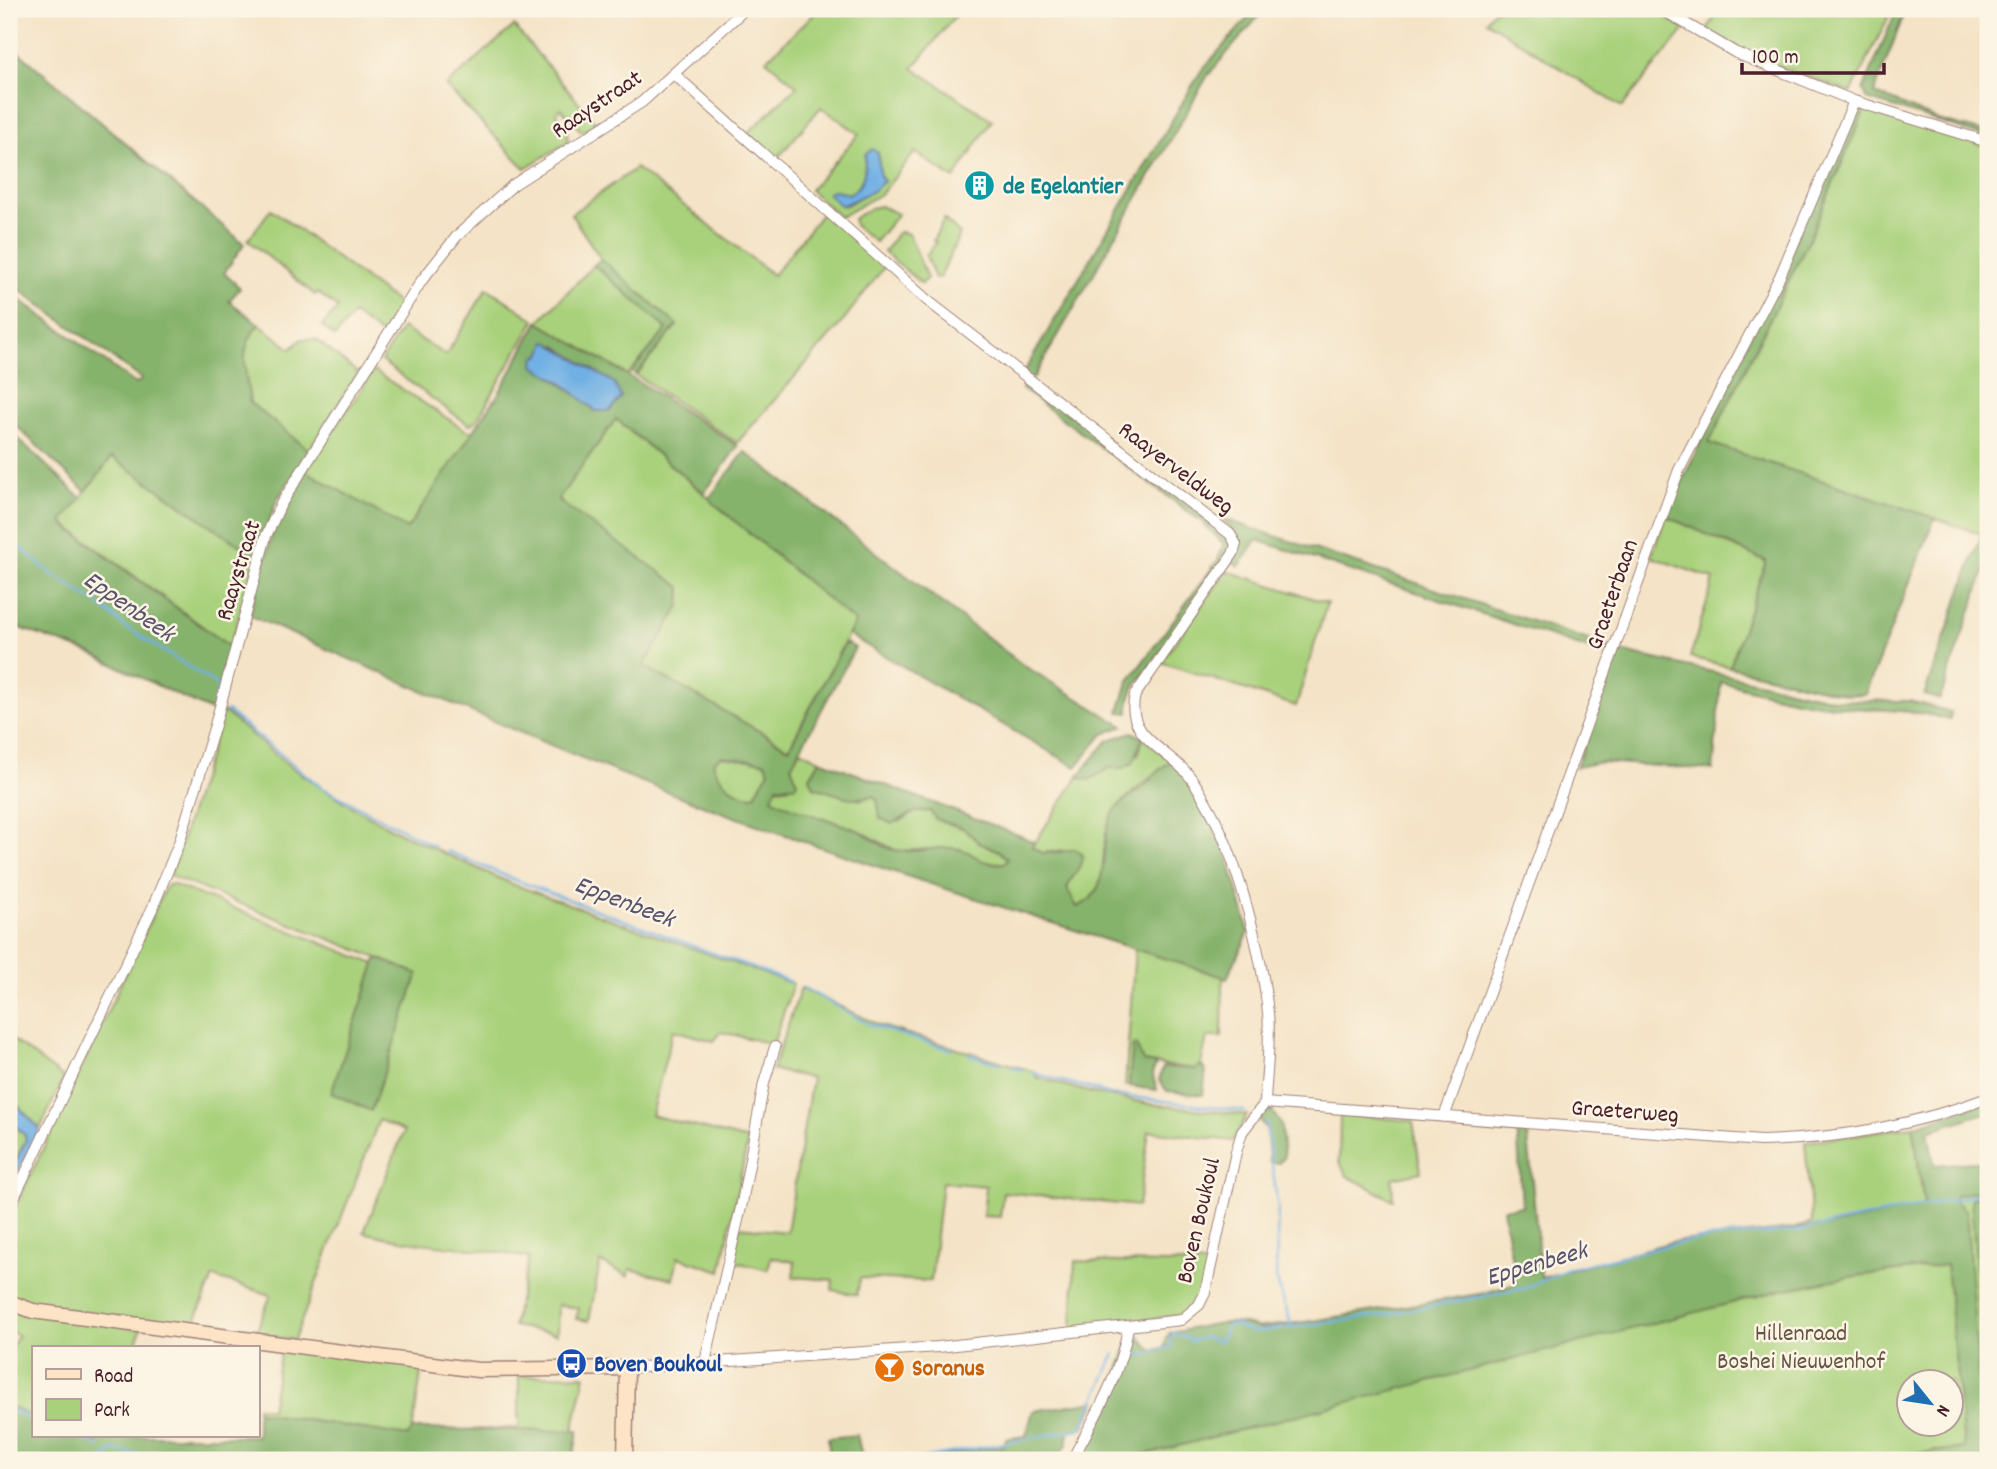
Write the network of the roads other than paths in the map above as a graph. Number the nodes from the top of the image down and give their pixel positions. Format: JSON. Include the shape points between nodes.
{"nodes":[{"id":1,"x":745,"y":9,"type":"edge"},
{"id":2,"x":1661,"y":9,"type":"edge"},
{"id":3,"x":674,"y":74,"type":"junction"},
{"id":4,"x":1854,"y":101,"type":"junction"},
{"id":5,"x":1988,"y":142,"type":"edge"},
{"id":6,"x":775,"y":1047,"type":"dead end"},
{"id":7,"x":1988,"y":1098,"type":"edge"},
{"id":8,"x":1261,"y":1106,"type":"junction"},
{"id":9,"x":1444,"y":1117,"type":"junction"},
{"id":10,"x":9,"y":1208,"type":"edge"},
{"id":11,"x":9,"y":1302,"type":"edge"},
{"id":12,"x":1128,"y":1327,"type":"junction"},
{"id":13,"x":705,"y":1362,"type":"junction"},
{"id":14,"x":627,"y":1368,"type":"junction"},
{"id":15,"x":625,"y":1460,"type":"edge"},
{"id":16,"x":1072,"y":1460,"type":"edge"}],
"edges":[{"from":1,"to":3,"type":"street","name":"Raaystraat"},
{"from":2,"to":4,"type":"street","via":[[1736,53]]},
{"from":3,"to":8,"type":"street","name":"Raayerveldweg","via":[[928,301],[1230,534],[1236,544],[1135,695],[1132,707],[1140,731],[1194,780],[1228,846],[1258,954],[1268,1015]]},
{"from":3,"to":10,"type":"street","name":"Raaystraat","via":[[603,129],[513,185],[457,236],[422,280],[281,504],[266,536],[179,843]]},
{"from":4,"to":5,"type":"street"},
{"from":4,"to":9,"type":"street","name":"Graeterbaan","via":[[1780,276],[1679,470]]},
{"from":6,"to":13,"type":"street"},
{"from":7,"to":9,"type":"street","name":"Graeterweg","via":[[1896,1126],[1805,1140],[1761,1141]]},
{"from":8,"to":9,"type":"street","name":"Graeterweg"},
{"from":8,"to":12,"type":"street","name":"Boven Boukoul","via":[[1242,1132],[1212,1269],[1199,1305],[1181,1320]]},
{"from":11,"to":14,"type":"street","name":"Boven Boukoul","via":[[33,1311],[478,1370]]},
{"from":12,"to":13,"type":"street","name":"Boven Boukoul","via":[[938,1347]]},
{"from":12,"to":16,"type":"street","via":[[1113,1379]]},
{"from":13,"to":14,"type":"street","name":"Boven Boukoul"},
{"from":14,"to":15,"type":"street"}]}
